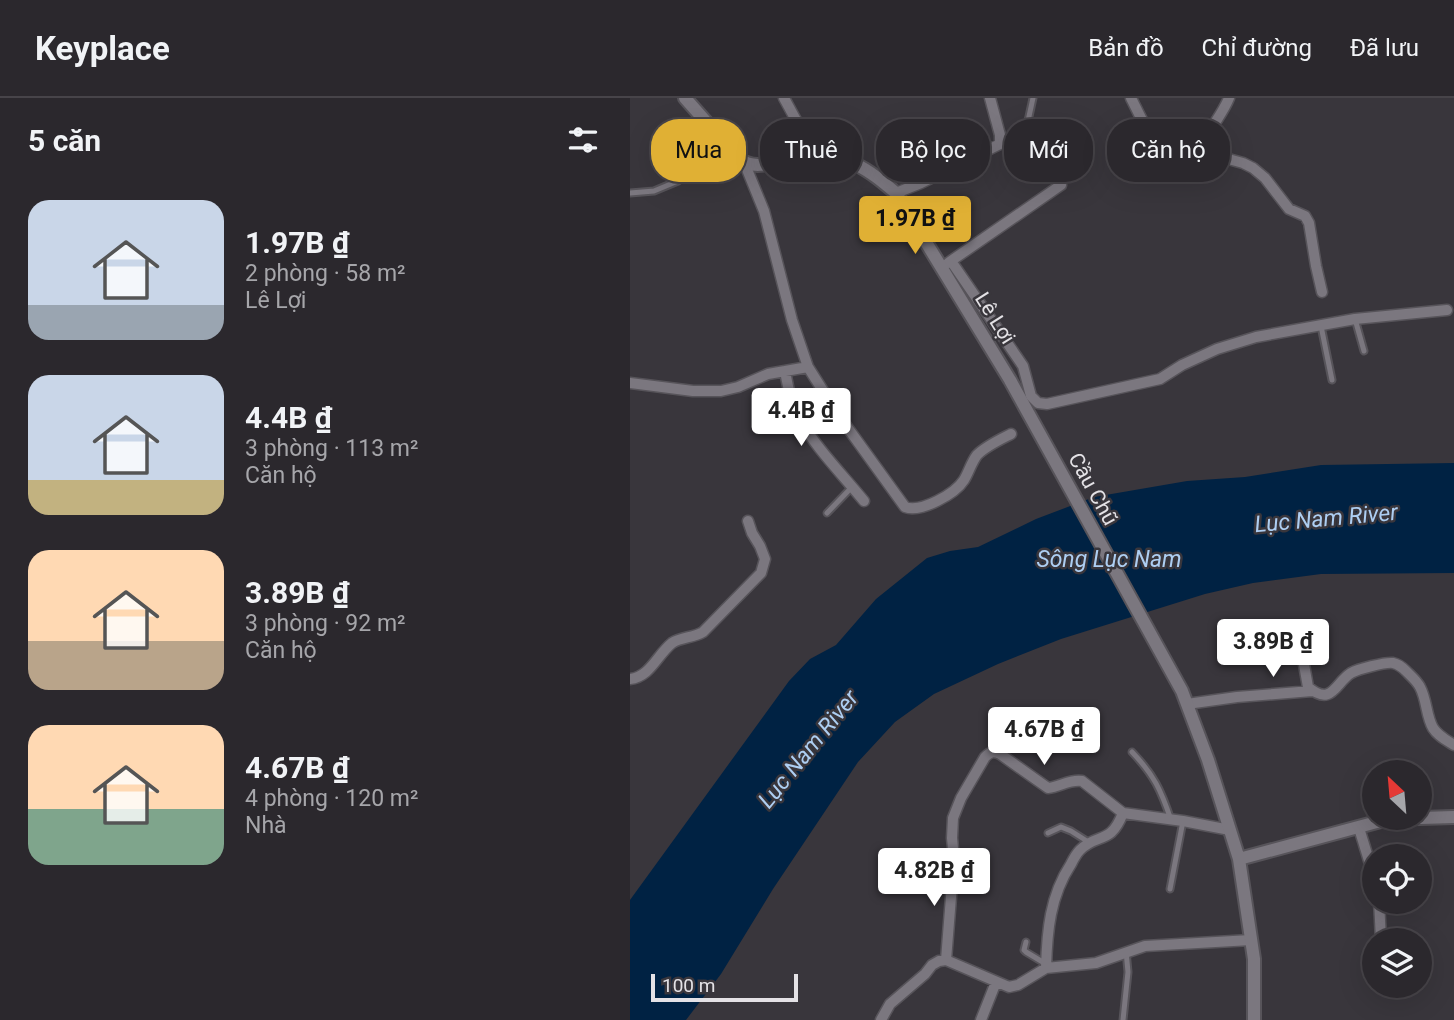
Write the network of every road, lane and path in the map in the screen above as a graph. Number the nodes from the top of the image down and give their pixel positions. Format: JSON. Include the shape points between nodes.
{"nodes":[{"id":1,"x":685,"y":98,"type":"edge"},
{"id":2,"x":784,"y":98,"type":"edge"},
{"id":3,"x":990,"y":98,"type":"edge"},
{"id":4,"x":1032,"y":98,"type":"edge"},
{"id":5,"x":1130,"y":98,"type":"edge"},
{"id":6,"x":1229,"y":98,"type":"edge"},
{"id":7,"x":704,"y":119,"type":"edge"},
{"id":8,"x":795,"y":119,"type":"edge"},
{"id":9,"x":1028,"y":119,"type":"edge"},
{"id":10,"x":1141,"y":119,"type":"edge"},
{"id":11,"x":1217,"y":119,"type":"edge"},
{"id":12,"x":1230,"y":159,"type":"edge"},
{"id":13,"x":746,"y":167,"type":"edge"},
{"id":14,"x":862,"y":168,"type":"edge"},
{"id":15,"x":676,"y":182,"type":"edge"},
{"id":16,"x":1061,"y":185,"type":"dead end"},
{"id":17,"x":630,"y":193,"type":"edge"},
{"id":18,"x":896,"y":193,"type":"junction"},
{"id":19,"x":946,"y":264,"type":"junction"},
{"id":20,"x":1322,"y":292,"type":"dead end"},
{"id":21,"x":1447,"y":310,"type":"dead end"},
{"id":22,"x":1355,"y":319,"type":"junction"},
{"id":23,"x":1321,"y":326,"type":"junction"},
{"id":24,"x":1364,"y":351,"type":"dead end"},
{"id":25,"x":808,"y":367,"type":"junction"},
{"id":26,"x":785,"y":371,"type":"junction"},
{"id":27,"x":1010,"y":380,"type":"joint"},
{"id":28,"x":1332,"y":380,"type":"dead end"},
{"id":29,"x":630,"y":383,"type":"edge"},
{"id":30,"x":801,"y":421,"type":"junction"},
{"id":31,"x":831,"y":421,"type":"dead end"},
{"id":32,"x":1011,"y":434,"type":"dead end"},
{"id":33,"x":852,"y":487,"type":"junction"},
{"id":34,"x":864,"y":501,"type":"dead end"},
{"id":35,"x":827,"y":513,"type":"dead end"},
{"id":36,"x":748,"y":521,"type":"dead end"},
{"id":37,"x":1300,"y":642,"type":"dead end"},
{"id":38,"x":630,"y":679,"type":"edge"},
{"id":39,"x":1312,"y":691,"type":"junction"},
{"id":40,"x":1187,"y":704,"type":"junction"},
{"id":41,"x":1454,"y":745,"type":"edge"},
{"id":42,"x":1132,"y":752,"type":"dead end"},
{"id":43,"x":1123,"y":813,"type":"junction"},
{"id":44,"x":1432,"y":817,"type":"edge"},
{"id":45,"x":1454,"y":817,"type":"edge"},
{"id":46,"x":1171,"y":820,"type":"junction"},
{"id":47,"x":1183,"y":821,"type":"junction"},
{"id":48,"x":1362,"y":827,"type":"edge"},
{"id":49,"x":1359,"y":828,"type":"junction"},
{"id":50,"x":1230,"y":830,"type":"junction"},
{"id":51,"x":1048,"y":833,"type":"dead end"},
{"id":52,"x":1090,"y":844,"type":"junction"},
{"id":53,"x":1364,"y":844,"type":"edge"},
{"id":54,"x":1239,"y":859,"type":"junction"},
{"id":55,"x":1170,"y":889,"type":"dead end"},
{"id":56,"x":1251,"y":940,"type":"junction"},
{"id":57,"x":1026,"y":942,"type":"dead end"},
{"id":58,"x":1126,"y":951,"type":"junction"},
{"id":59,"x":946,"y":960,"type":"junction"},
{"id":60,"x":1046,"y":966,"type":"junction"},
{"id":61,"x":996,"y":982,"type":"junction"},
{"id":62,"x":881,"y":1020,"type":"edge"},
{"id":63,"x":981,"y":1020,"type":"edge"},
{"id":64,"x":1123,"y":1020,"type":"edge"},
{"id":65,"x":1254,"y":1020,"type":"edge"}],
"edges":[{"from":1,"to":7,"type":"street"},
{"from":2,"to":8,"type":"street"},
{"from":3,"to":18,"type":"street","via":[[1000,144]]},
{"from":4,"to":9,"type":"lane"},
{"from":5,"to":10,"type":"street"},
{"from":6,"to":11,"type":"street"},
{"from":12,"to":20,"type":"street","via":[[1253,168],[1289,209],[1305,216]]},
{"from":13,"to":25,"type":"street","via":[[764,211]]},
{"from":14,"to":18,"type":"street","name":"Lê Lợi"},
{"from":15,"to":17,"type":"lane","via":[[654,191]]},
{"from":16,"to":19,"type":"street"},
{"from":18,"to":19,"type":"street","name":"Lê Lợi"},
{"from":19,"to":23,"type":"street","via":[[1023,366],[1031,397],[1038,403],[1092,396],[1160,379],[1217,349]]},
{"from":19,"to":27,"type":"street","name":"Lê Lợi"},
{"from":21,"to":22,"type":"street"},
{"from":22,"to":23,"type":"street"},
{"from":22,"to":24,"type":"lane"},
{"from":23,"to":28,"type":"lane"},
{"from":25,"to":26,"type":"street"},
{"from":25,"to":32,"type":"street","via":[[905,507],[925,506],[954,492],[978,455]]},
{"from":26,"to":29,"type":"street","via":[[721,391]]},
{"from":26,"to":30,"type":"street","via":[[789,395]]},
{"from":27,"to":40,"type":"street","name":"Cầu Chũ"},
{"from":30,"to":31,"type":"lane","via":[[820,407]]},
{"from":30,"to":33,"type":"street"},
{"from":33,"to":34,"type":"street"},
{"from":33,"to":35,"type":"lane"},
{"from":36,"to":38,"type":"street","via":[[765,559],[761,573],[703,632],[674,641],[649,670]]},
{"from":37,"to":39,"type":"street"},
{"from":39,"to":40,"type":"street"},
{"from":39,"to":41,"type":"street","via":[[1329,693],[1351,673],[1395,663],[1420,687],[1433,729]]},
{"from":40,"to":50,"type":"street","name":"Cầu Chũ"},
{"from":42,"to":46,"type":"lane","via":[[1155,780]]},
{"from":43,"to":46,"type":"street"},
{"from":43,"to":52,"type":"street","via":[[1110,834]]},
{"from":43,"to":59,"type":"street","via":[[1082,781],[1048,788],[1000,754],[989,753],[953,818]]},
{"from":44,"to":45,"type":"street"},
{"from":46,"to":47,"type":"street"},
{"from":47,"to":50,"type":"street"},
{"from":47,"to":55,"type":"lane"},
{"from":48,"to":49,"type":"street"},
{"from":49,"to":53,"type":"street"},
{"from":49,"to":54,"type":"street"},
{"from":50,"to":54,"type":"street","name":"Cầu Chũ"},
{"from":51,"to":52,"type":"lane","via":[[1061,827]]},
{"from":52,"to":60,"type":"street","via":[[1080,850],[1055,893]]},
{"from":54,"to":56,"type":"street","name":"Cầu Chũ"},
{"from":56,"to":58,"type":"street"},
{"from":56,"to":65,"type":"street","name":"Cầu Chũ"},
{"from":57,"to":60,"type":"lane","via":[[1024,950]]},
{"from":58,"to":60,"type":"street","via":[[1096,963]]},
{"from":58,"to":64,"type":"lane"},
{"from":59,"to":61,"type":"street"},
{"from":59,"to":62,"type":"street","via":[[932,965],[890,1004]]},
{"from":60,"to":61,"type":"street","via":[[1018,985]]},
{"from":61,"to":63,"type":"street"}]}
